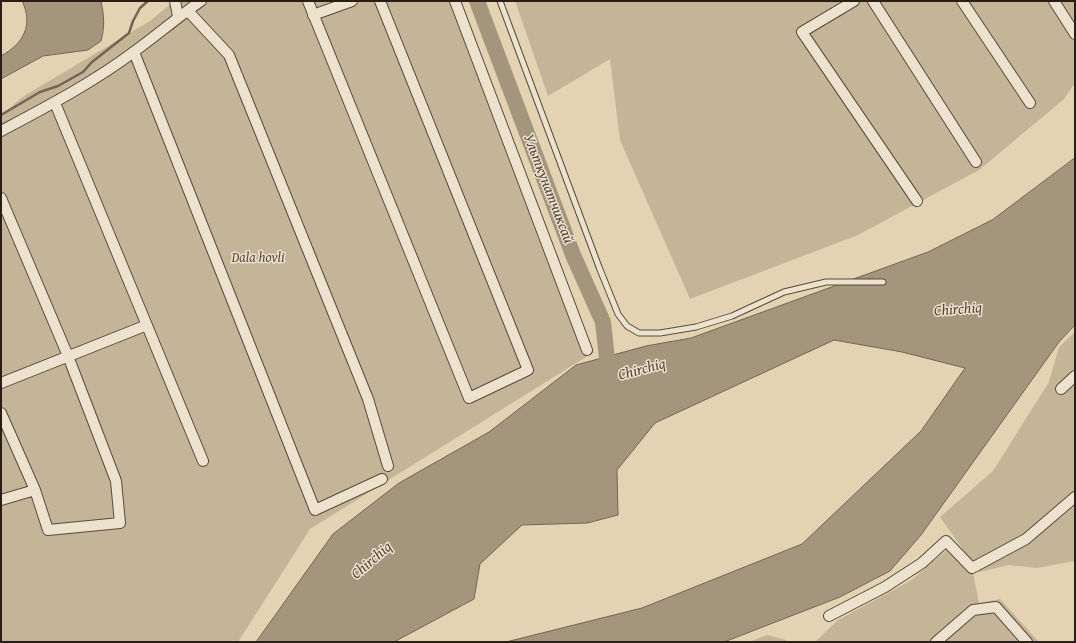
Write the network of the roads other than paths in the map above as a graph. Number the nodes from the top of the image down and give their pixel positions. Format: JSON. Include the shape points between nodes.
{"nodes":[{"id":1,"x":175,"y":1,"type":"edge"},
{"id":2,"x":201,"y":1,"type":"edge"},
{"id":3,"x":308,"y":1,"type":"edge"},
{"id":4,"x":352,"y":1,"type":"edge"},
{"id":5,"x":380,"y":1,"type":"edge"},
{"id":6,"x":454,"y":1,"type":"edge"},
{"id":7,"x":500,"y":1,"type":"edge"},
{"id":8,"x":854,"y":1,"type":"edge"},
{"id":9,"x":873,"y":1,"type":"edge"},
{"id":10,"x":962,"y":1,"type":"edge"},
{"id":11,"x":1054,"y":1,"type":"edge"},
{"id":12,"x":188,"y":10,"type":"junction"},
{"id":13,"x":313,"y":15,"type":"junction"},
{"id":14,"x":178,"y":16,"type":"junction"},
{"id":15,"x":1075,"y":34,"type":"edge"},
{"id":16,"x":134,"y":52,"type":"junction"},
{"id":17,"x":55,"y":103,"type":"junction"},
{"id":18,"x":1030,"y":103,"type":"dead end"},
{"id":19,"x":1,"y":132,"type":"edge"},
{"id":20,"x":976,"y":162,"type":"dead end"},
{"id":21,"x":1,"y":198,"type":"edge"},
{"id":22,"x":917,"y":201,"type":"dead end"},
{"id":23,"x":883,"y":282,"type":"dead end"},
{"id":24,"x":146,"y":325,"type":"junction"},
{"id":25,"x":587,"y":350,"type":"dead end"},
{"id":26,"x":68,"y":356,"type":"junction"},
{"id":27,"x":1075,"y":376,"type":"edge"},
{"id":28,"x":1,"y":383,"type":"edge"},
{"id":29,"x":1061,"y":389,"type":"dead end"},
{"id":30,"x":1,"y":412,"type":"edge"},
{"id":31,"x":203,"y":461,"type":"dead end"},
{"id":32,"x":388,"y":466,"type":"dead end"},
{"id":33,"x":382,"y":479,"type":"dead end"},
{"id":34,"x":35,"y":490,"type":"junction"},
{"id":35,"x":1075,"y":497,"type":"edge"},
{"id":36,"x":1,"y":500,"type":"edge"},
{"id":37,"x":829,"y":616,"type":"dead end"},
{"id":38,"x":936,"y":642,"type":"edge"},
{"id":39,"x":1027,"y":642,"type":"edge"}],
"edges":[{"from":1,"to":14,"type":"street"},
{"from":2,"to":12,"type":"street"},
{"from":3,"to":13,"type":"street"},
{"from":4,"to":13,"type":"street"},
{"from":5,"to":13,"type":"street","via":[[528,370],[470,398]]},
{"from":6,"to":25,"type":"street"},
{"from":7,"to":23,"type":"lane","via":[[599,267],[618,314],[627,326],[638,333],[696,327],[732,316],[784,292],[826,282]]},
{"from":8,"to":22,"type":"street","via":[[802,32]]},
{"from":9,"to":20,"type":"street"},
{"from":10,"to":18,"type":"street"},
{"from":11,"to":15,"type":"street"},
{"from":12,"to":14,"type":"street"},
{"from":12,"to":32,"type":"street","via":[[229,54],[368,399]]},
{"from":14,"to":16,"type":"street"},
{"from":16,"to":17,"type":"street"},
{"from":16,"to":33,"type":"street","via":[[315,510]]},
{"from":17,"to":19,"type":"street"},
{"from":17,"to":24,"type":"street"},
{"from":21,"to":26,"type":"street"},
{"from":24,"to":26,"type":"street"},
{"from":24,"to":31,"type":"street"},
{"from":26,"to":28,"type":"street"},
{"from":26,"to":34,"type":"street","via":[[116,481],[120,523],[48,530]]},
{"from":27,"to":29,"type":"street"},
{"from":30,"to":34,"type":"street"},
{"from":34,"to":36,"type":"street"},
{"from":35,"to":37,"type":"street","via":[[1026,539],[972,568],[946,541],[916,567]]},
{"from":38,"to":39,"type":"street","via":[[973,610],[996,608]]}]}
